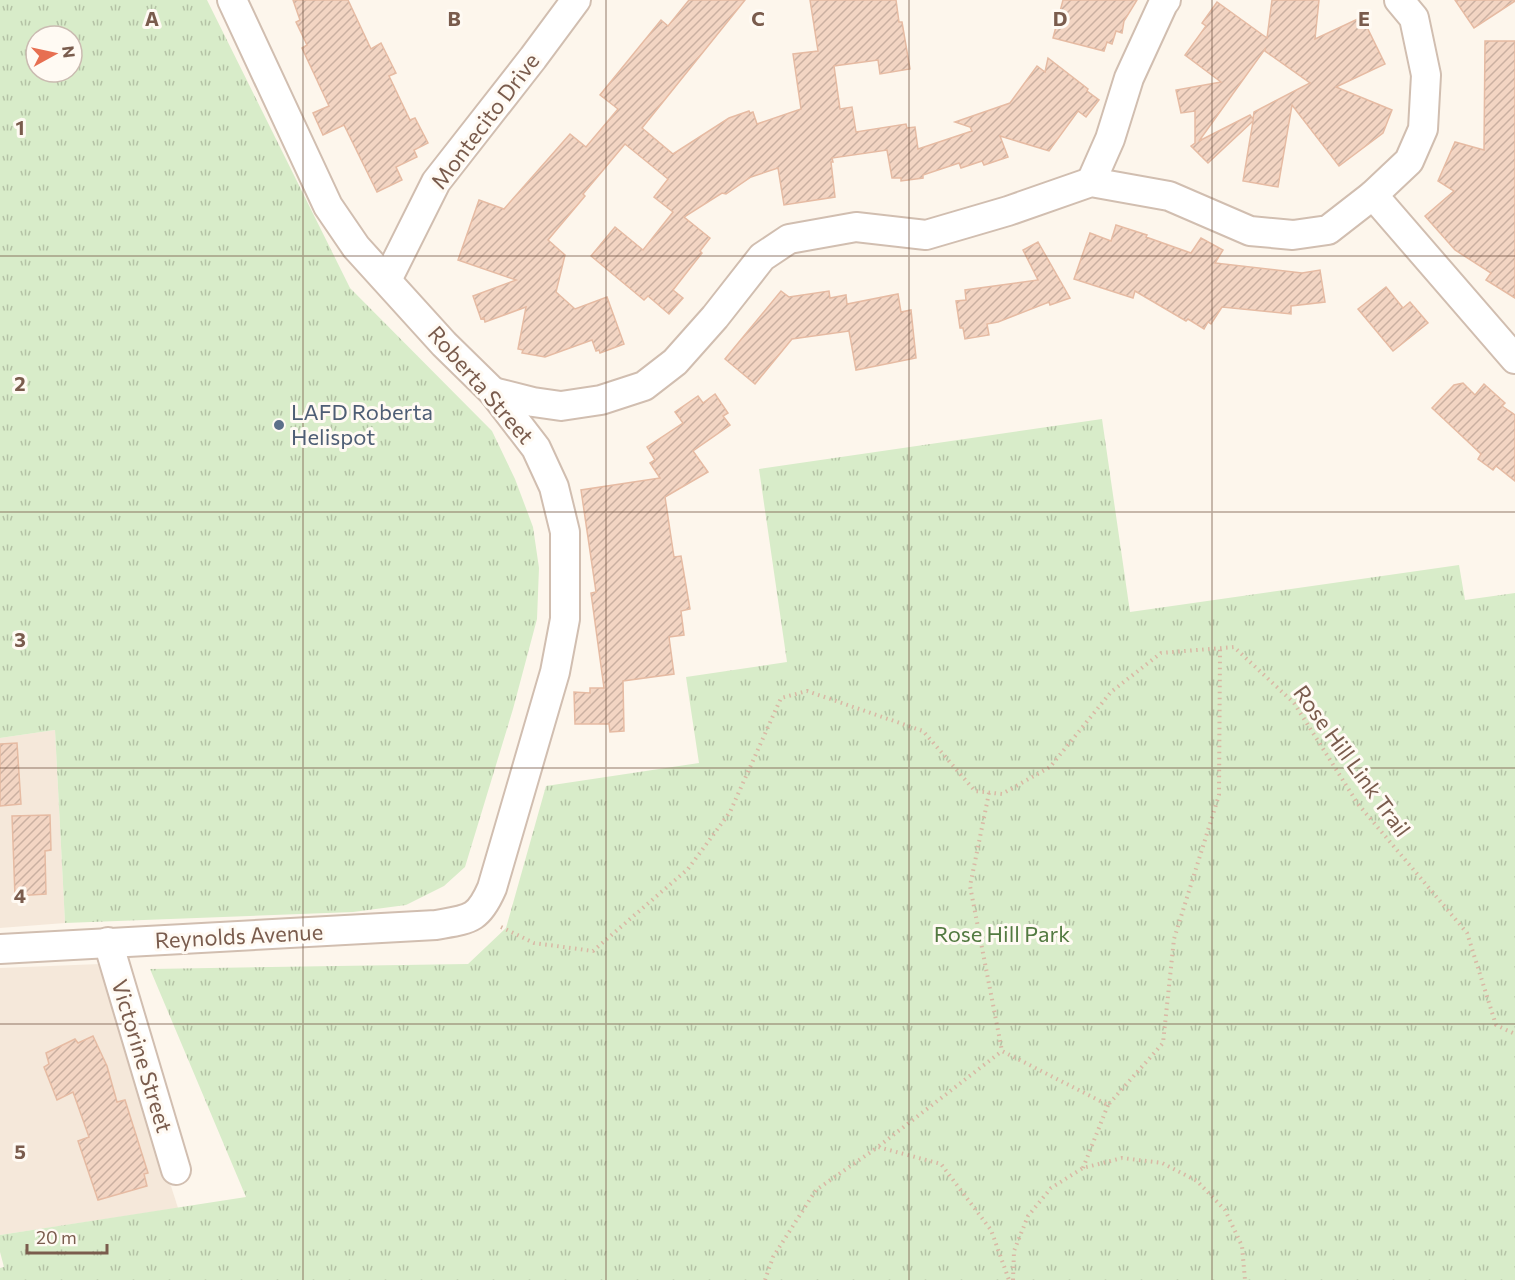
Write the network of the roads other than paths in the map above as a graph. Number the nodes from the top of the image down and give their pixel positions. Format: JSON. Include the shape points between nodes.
{"nodes":[{"id":1,"x":232,"y":0,"type":"edge"},
{"id":2,"x":576,"y":0,"type":"edge"},
{"id":3,"x":1166,"y":0,"type":"edge"},
{"id":4,"x":1399,"y":0,"type":"edge"},
{"id":5,"x":1091,"y":182,"type":"junction"},
{"id":6,"x":1373,"y":195,"type":"junction"},
{"id":7,"x":387,"y":280,"type":"junction"},
{"id":8,"x":1515,"y":359,"type":"edge"},
{"id":9,"x":493,"y":392,"type":"junction"},
{"id":10,"x":476,"y":915,"type":"joint"},
{"id":11,"x":108,"y":942,"type":"junction"},
{"id":12,"x":0,"y":949,"type":"edge"},
{"id":13,"x":176,"y":1170,"type":"dead end"}],
"edges":[{"from":1,"to":7,"type":"street","name":"Roberta Street","via":[[328,206],[356,247]]},
{"from":2,"to":7,"type":"street","name":"Montecito Drive","via":[[436,182]]},
{"from":3,"to":5,"type":"street","via":[[1129,78],[1110,140]]},
{"from":4,"to":6,"type":"street","via":[[1414,18],[1426,75],[1423,129],[1408,161]]},
{"from":5,"to":6,"type":"street","via":[[1169,196],[1251,231],[1293,235],[1328,230]]},
{"from":5,"to":9,"type":"street","via":[[926,235],[856,227],[789,239],[762,257],[675,362],[644,386],[601,400],[561,406]]},
{"from":6,"to":8,"type":"street"},
{"from":7,"to":9,"type":"street","name":"Roberta Street"},
{"from":9,"to":10,"type":"street","name":"Roberta Street","via":[[536,448],[554,487],[565,532],[565,619],[555,672],[492,888]]},
{"from":10,"to":11,"type":"street","name":"Reynolds Avenue","via":[[436,925]]},
{"from":11,"to":12,"type":"street","name":"Reynolds Avenue"},
{"from":11,"to":13,"type":"street","name":"Victorine Street"}]}
